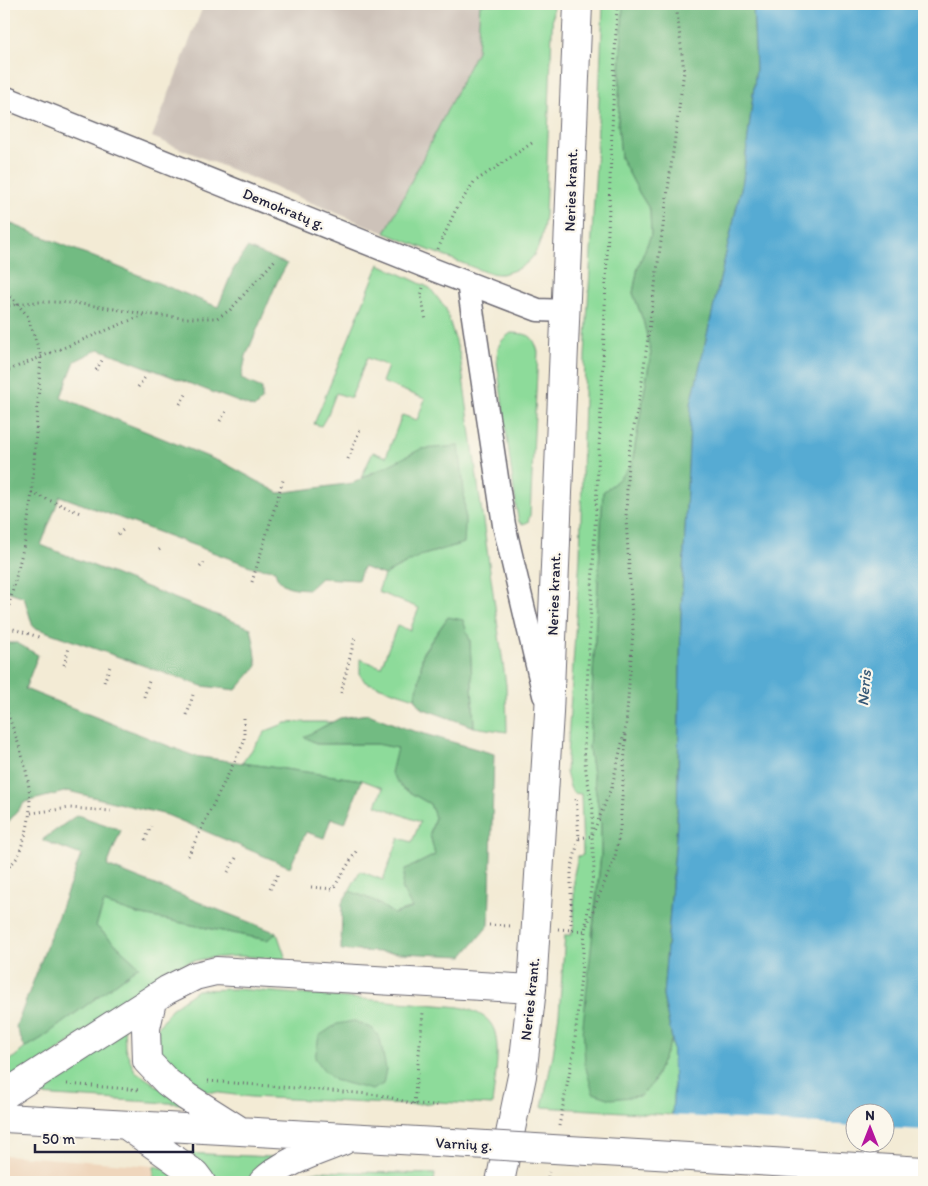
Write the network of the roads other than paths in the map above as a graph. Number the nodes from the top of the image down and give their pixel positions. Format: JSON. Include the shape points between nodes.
{"nodes":[{"id":1,"x":578,"y":4,"type":"edge"},
{"id":2,"x":4,"y":97,"type":"edge"},
{"id":3,"x":468,"y":283,"type":"junction"},
{"id":4,"x":566,"y":311,"type":"junction"},
{"id":5,"x":549,"y":713,"type":"junction"},
{"id":6,"x":532,"y":989,"type":"junction"},
{"id":7,"x":152,"y":1001,"type":"junction"},
{"id":8,"x":4,"y":1095,"type":"edge"},
{"id":9,"x":4,"y":1118,"type":"edge"},
{"id":10,"x":126,"y":1125,"type":"junction"},
{"id":11,"x":241,"y":1132,"type":"junction"},
{"id":12,"x":351,"y":1138,"type":"junction"},
{"id":13,"x":924,"y":1171,"type":"edge"},
{"id":14,"x":201,"y":1182,"type":"edge"},
{"id":15,"x":263,"y":1182,"type":"edge"},
{"id":16,"x":500,"y":1182,"type":"edge"}],
"edges":[{"from":1,"to":4,"type":"main road","name":"Neries krant."},
{"from":2,"to":3,"type":"street","name":"Demokratų g."},
{"from":3,"to":4,"type":"street","name":"Demokratų g.","via":[[538,310]]},
{"from":3,"to":5,"type":"street","via":[[504,525]]},
{"from":4,"to":5,"type":"main road","name":"Neries krant."},
{"from":5,"to":6,"type":"main road","name":"Neries krant."},
{"from":6,"to":7,"type":"main road","via":[[216,972],[195,976]]},
{"from":6,"to":16,"type":"main road","name":"Neries krant.","via":[[522,1076]]},
{"from":7,"to":8,"type":"main road"},
{"from":7,"to":11,"type":"main road","via":[[146,1028],[147,1061],[167,1082]]},
{"from":9,"to":10,"type":"main road","name":"Varnių g."},
{"from":10,"to":11,"type":"main road","name":"Varnių g."},
{"from":10,"to":14,"type":"main road","via":[[195,1174]]},
{"from":11,"to":12,"type":"main road","name":"Varnių g."},
{"from":12,"to":13,"type":"main road","name":"Varnių g.","bridge":true},
{"from":12,"to":15,"type":"main road","via":[[294,1161]]}]}
